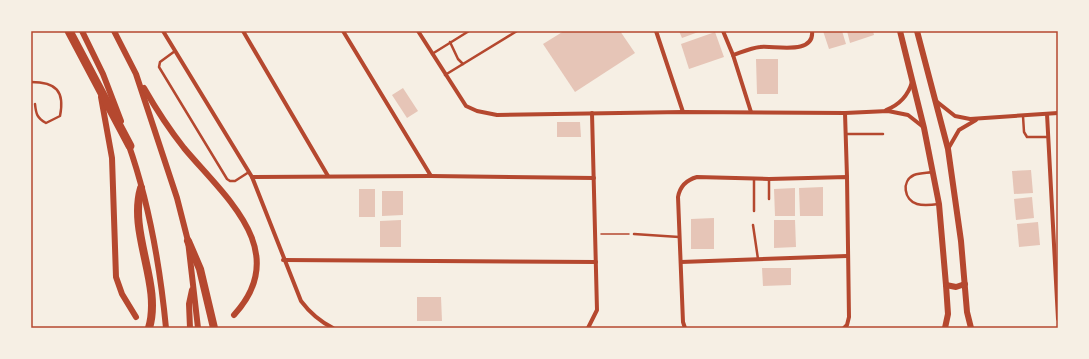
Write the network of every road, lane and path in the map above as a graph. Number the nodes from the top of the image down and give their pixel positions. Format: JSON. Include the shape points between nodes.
{"nodes":[{"id":1,"x":69,"y":31,"type":"edge"},
{"id":2,"x":82,"y":31,"type":"edge"},
{"id":3,"x":114,"y":31,"type":"edge"},
{"id":4,"x":163,"y":31,"type":"edge"},
{"id":5,"x":243,"y":31,"type":"edge"},
{"id":6,"x":343,"y":31,"type":"edge"},
{"id":7,"x":418,"y":31,"type":"edge"},
{"id":8,"x":469,"y":31,"type":"edge"},
{"id":9,"x":517,"y":31,"type":"edge"},
{"id":10,"x":656,"y":31,"type":"edge"},
{"id":11,"x":724,"y":31,"type":"edge"},
{"id":12,"x":812,"y":31,"type":"edge"},
{"id":13,"x":900,"y":31,"type":"edge"},
{"id":14,"x":917,"y":31,"type":"edge"},
{"id":15,"x":450,"y":42,"type":"junction"},
{"id":16,"x":175,"y":51,"type":"junction"},
{"id":17,"x":432,"y":54,"type":"junction"},
{"id":18,"x":733,"y":55,"type":"junction"},
{"id":19,"x":464,"y":64,"type":"junction"},
{"id":20,"x":136,"y":74,"type":"junction"},
{"id":21,"x":445,"y":75,"type":"junction"},
{"id":22,"x":912,"y":80,"type":"junction"},
{"id":23,"x":31,"y":82,"type":"edge"},
{"id":24,"x":99,"y":88,"type":"junction"},
{"id":25,"x":936,"y":101,"type":"junction"},
{"id":26,"x":35,"y":104,"type":"dead end"},
{"id":27,"x":882,"y":111,"type":"junction"},
{"id":28,"x":683,"y":112,"type":"junction"},
{"id":29,"x":751,"y":112,"type":"junction"},
{"id":30,"x":845,"y":113,"type":"junction"},
{"id":31,"x":1058,"y":113,"type":"edge"},
{"id":32,"x":592,"y":114,"type":"junction"},
{"id":33,"x":1047,"y":114,"type":"junction"},
{"id":34,"x":1023,"y":116,"type":"junction"},
{"id":35,"x":978,"y":120,"type":"junction"},
{"id":36,"x":924,"y":128,"type":"junction"},
{"id":37,"x":847,"y":134,"type":"junction"},
{"id":38,"x":884,"y":134,"type":"dead end"},
{"id":39,"x":1048,"y":137,"type":"junction"},
{"id":40,"x":130,"y":146,"type":"junction"},
{"id":41,"x":948,"y":149,"type":"junction"},
{"id":42,"x":249,"y":172,"type":"junction"},
{"id":43,"x":933,"y":172,"type":"junction"},
{"id":44,"x":328,"y":176,"type":"junction"},
{"id":45,"x":431,"y":176,"type":"junction"},
{"id":46,"x":252,"y":177,"type":"junction"},
{"id":47,"x":847,"y":177,"type":"junction"},
{"id":48,"x":594,"y":178,"type":"junction"},
{"id":49,"x":754,"y":178,"type":"junction"},
{"id":50,"x":769,"y":179,"type":"junction"},
{"id":51,"x":141,"y":188,"type":"junction"},
{"id":52,"x":768,"y":199,"type":"dead end"},
{"id":53,"x":939,"y":204,"type":"junction"},
{"id":54,"x":754,"y":211,"type":"dead end"},
{"id":55,"x":753,"y":225,"type":"dead end"},
{"id":56,"x":595,"y":234,"type":"junction"},
{"id":57,"x":634,"y":234,"type":"joint"},
{"id":58,"x":680,"y":237,"type":"junction"},
{"id":59,"x":188,"y":241,"type":"junction"},
{"id":60,"x":847,"y":256,"type":"junction"},
{"id":61,"x":758,"y":259,"type":"junction"},
{"id":62,"x":283,"y":260,"type":"junction"},
{"id":63,"x":596,"y":262,"type":"junction"},
{"id":64,"x":681,"y":262,"type":"junction"},
{"id":65,"x":965,"y":284,"type":"junction"},
{"id":66,"x":946,"y":285,"type":"junction"},
{"id":67,"x":193,"y":287,"type":"junction"},
{"id":68,"x":234,"y":315,"type":"dead end"},
{"id":69,"x":136,"y":317,"type":"dead end"},
{"id":70,"x":1058,"y":319,"type":"edge"},
{"id":71,"x":149,"y":328,"type":"edge"},
{"id":72,"x":166,"y":328,"type":"edge"},
{"id":73,"x":190,"y":328,"type":"edge"},
{"id":74,"x":198,"y":328,"type":"edge"},
{"id":75,"x":214,"y":328,"type":"edge"},
{"id":76,"x":333,"y":328,"type":"edge"},
{"id":77,"x":588,"y":328,"type":"edge"},
{"id":78,"x":685,"y":328,"type":"edge"},
{"id":79,"x":844,"y":328,"type":"edge"},
{"id":80,"x":945,"y":328,"type":"edge"},
{"id":81,"x":971,"y":328,"type":"edge"}],
"edges":[{"from":1,"to":24,"type":"highway"},
{"from":2,"to":40,"type":"street","via":[[108,86]]},
{"from":3,"to":20,"type":"street"},
{"from":4,"to":16,"type":"street"},
{"from":5,"to":44,"type":"street"},
{"from":6,"to":45,"type":"street"},
{"from":7,"to":17,"type":"street"},
{"from":8,"to":15,"type":"lane"},
{"from":9,"to":19,"type":"lane"},
{"from":10,"to":28,"type":"street"},
{"from":11,"to":18,"type":"street"},
{"from":12,"to":18,"type":"street","via":[[807,44],[798,48],[760,46]]},
{"from":13,"to":22,"type":"street"},
{"from":14,"to":25,"type":"street"},
{"from":15,"to":17,"type":"lane"},
{"from":15,"to":19,"type":"lane","via":[[458,59]]},
{"from":16,"to":42,"type":"street"},
{"from":16,"to":42,"type":"lane","via":[[160,62],[160,67],[227,179],[234,181]]},
{"from":17,"to":21,"type":"street"},
{"from":18,"to":29,"type":"street"},
{"from":19,"to":21,"type":"lane"},
{"from":20,"to":59,"type":"street","via":[[170,175]]},
{"from":20,"to":68,"type":"street","via":[[170,130],[231,200],[254,241],[257,257],[254,282],[246,300]]},
{"from":21,"to":32,"type":"street","via":[[466,106],[477,112]]},
{"from":22,"to":27,"type":"street","via":[[902,100]]},
{"from":22,"to":36,"type":"street"},
{"from":23,"to":26,"type":"lane","via":[[50,83],[55,86],[61,97],[60,116],[46,123],[40,120]]},
{"from":24,"to":40,"type":"highway"},
{"from":24,"to":69,"type":"street","via":[[112,158],[116,277],[122,294]]},
{"from":25,"to":35,"type":"street","via":[[955,116]]},
{"from":25,"to":41,"type":"street"},
{"from":27,"to":30,"type":"street"},
{"from":27,"to":36,"type":"street","via":[[908,115]]},
{"from":28,"to":29,"type":"street"},
{"from":28,"to":32,"type":"street"},
{"from":29,"to":30,"type":"street"},
{"from":30,"to":37,"type":"street"},
{"from":31,"to":33,"type":"street"},
{"from":32,"to":48,"type":"street"},
{"from":33,"to":34,"type":"street"},
{"from":33,"to":39,"type":"street"},
{"from":34,"to":35,"type":"street"},
{"from":34,"to":39,"type":"lane","via":[[1024,132],[1027,137]]},
{"from":35,"to":41,"type":"street","via":[[959,130]]},
{"from":36,"to":43,"type":"street"},
{"from":37,"to":38,"type":"lane"},
{"from":37,"to":47,"type":"street"},
{"from":39,"to":70,"type":"street"},
{"from":40,"to":51,"type":"street"},
{"from":41,"to":65,"type":"street"},
{"from":42,"to":46,"type":"street"},
{"from":43,"to":53,"type":"street"},
{"from":43,"to":53,"type":"lane","via":[[911,178],[906,185],[906,194],[915,204]]},
{"from":44,"to":45,"type":"street"},
{"from":44,"to":46,"type":"street"},
{"from":45,"to":48,"type":"street"},
{"from":46,"to":62,"type":"street"},
{"from":47,"to":50,"type":"street"},
{"from":47,"to":60,"type":"street"},
{"from":48,"to":56,"type":"street"},
{"from":49,"to":50,"type":"street"},
{"from":49,"to":54,"type":"lane"},
{"from":49,"to":58,"type":"street","via":[[697,177],[686,181],[678,197]]},
{"from":50,"to":52,"type":"lane"},
{"from":51,"to":71,"type":"main road","via":[[138,213],[152,305]]},
{"from":51,"to":72,"type":"street","via":[[159,272]]},
{"from":53,"to":66,"type":"street"},
{"from":55,"to":61,"type":"lane"},
{"from":56,"to":57,"type":"path"},
{"from":56,"to":63,"type":"street"},
{"from":57,"to":58,"type":"lane"},
{"from":58,"to":64,"type":"street"},
{"from":59,"to":67,"type":"street"},
{"from":59,"to":75,"type":"main road","via":[[200,269]]},
{"from":60,"to":61,"type":"street"},
{"from":60,"to":79,"type":"street","via":[[849,317]]},
{"from":61,"to":64,"type":"street"},
{"from":62,"to":63,"type":"street"},
{"from":62,"to":76,"type":"street","via":[[309,312]]},
{"from":63,"to":77,"type":"street","via":[[597,310]]},
{"from":64,"to":78,"type":"street"},
{"from":65,"to":66,"type":"street","via":[[956,287]]},
{"from":65,"to":81,"type":"street"},
{"from":66,"to":80,"type":"street","via":[[948,314]]},
{"from":67,"to":73,"type":"street","via":[[189,304]]},
{"from":67,"to":74,"type":"street"}]}
